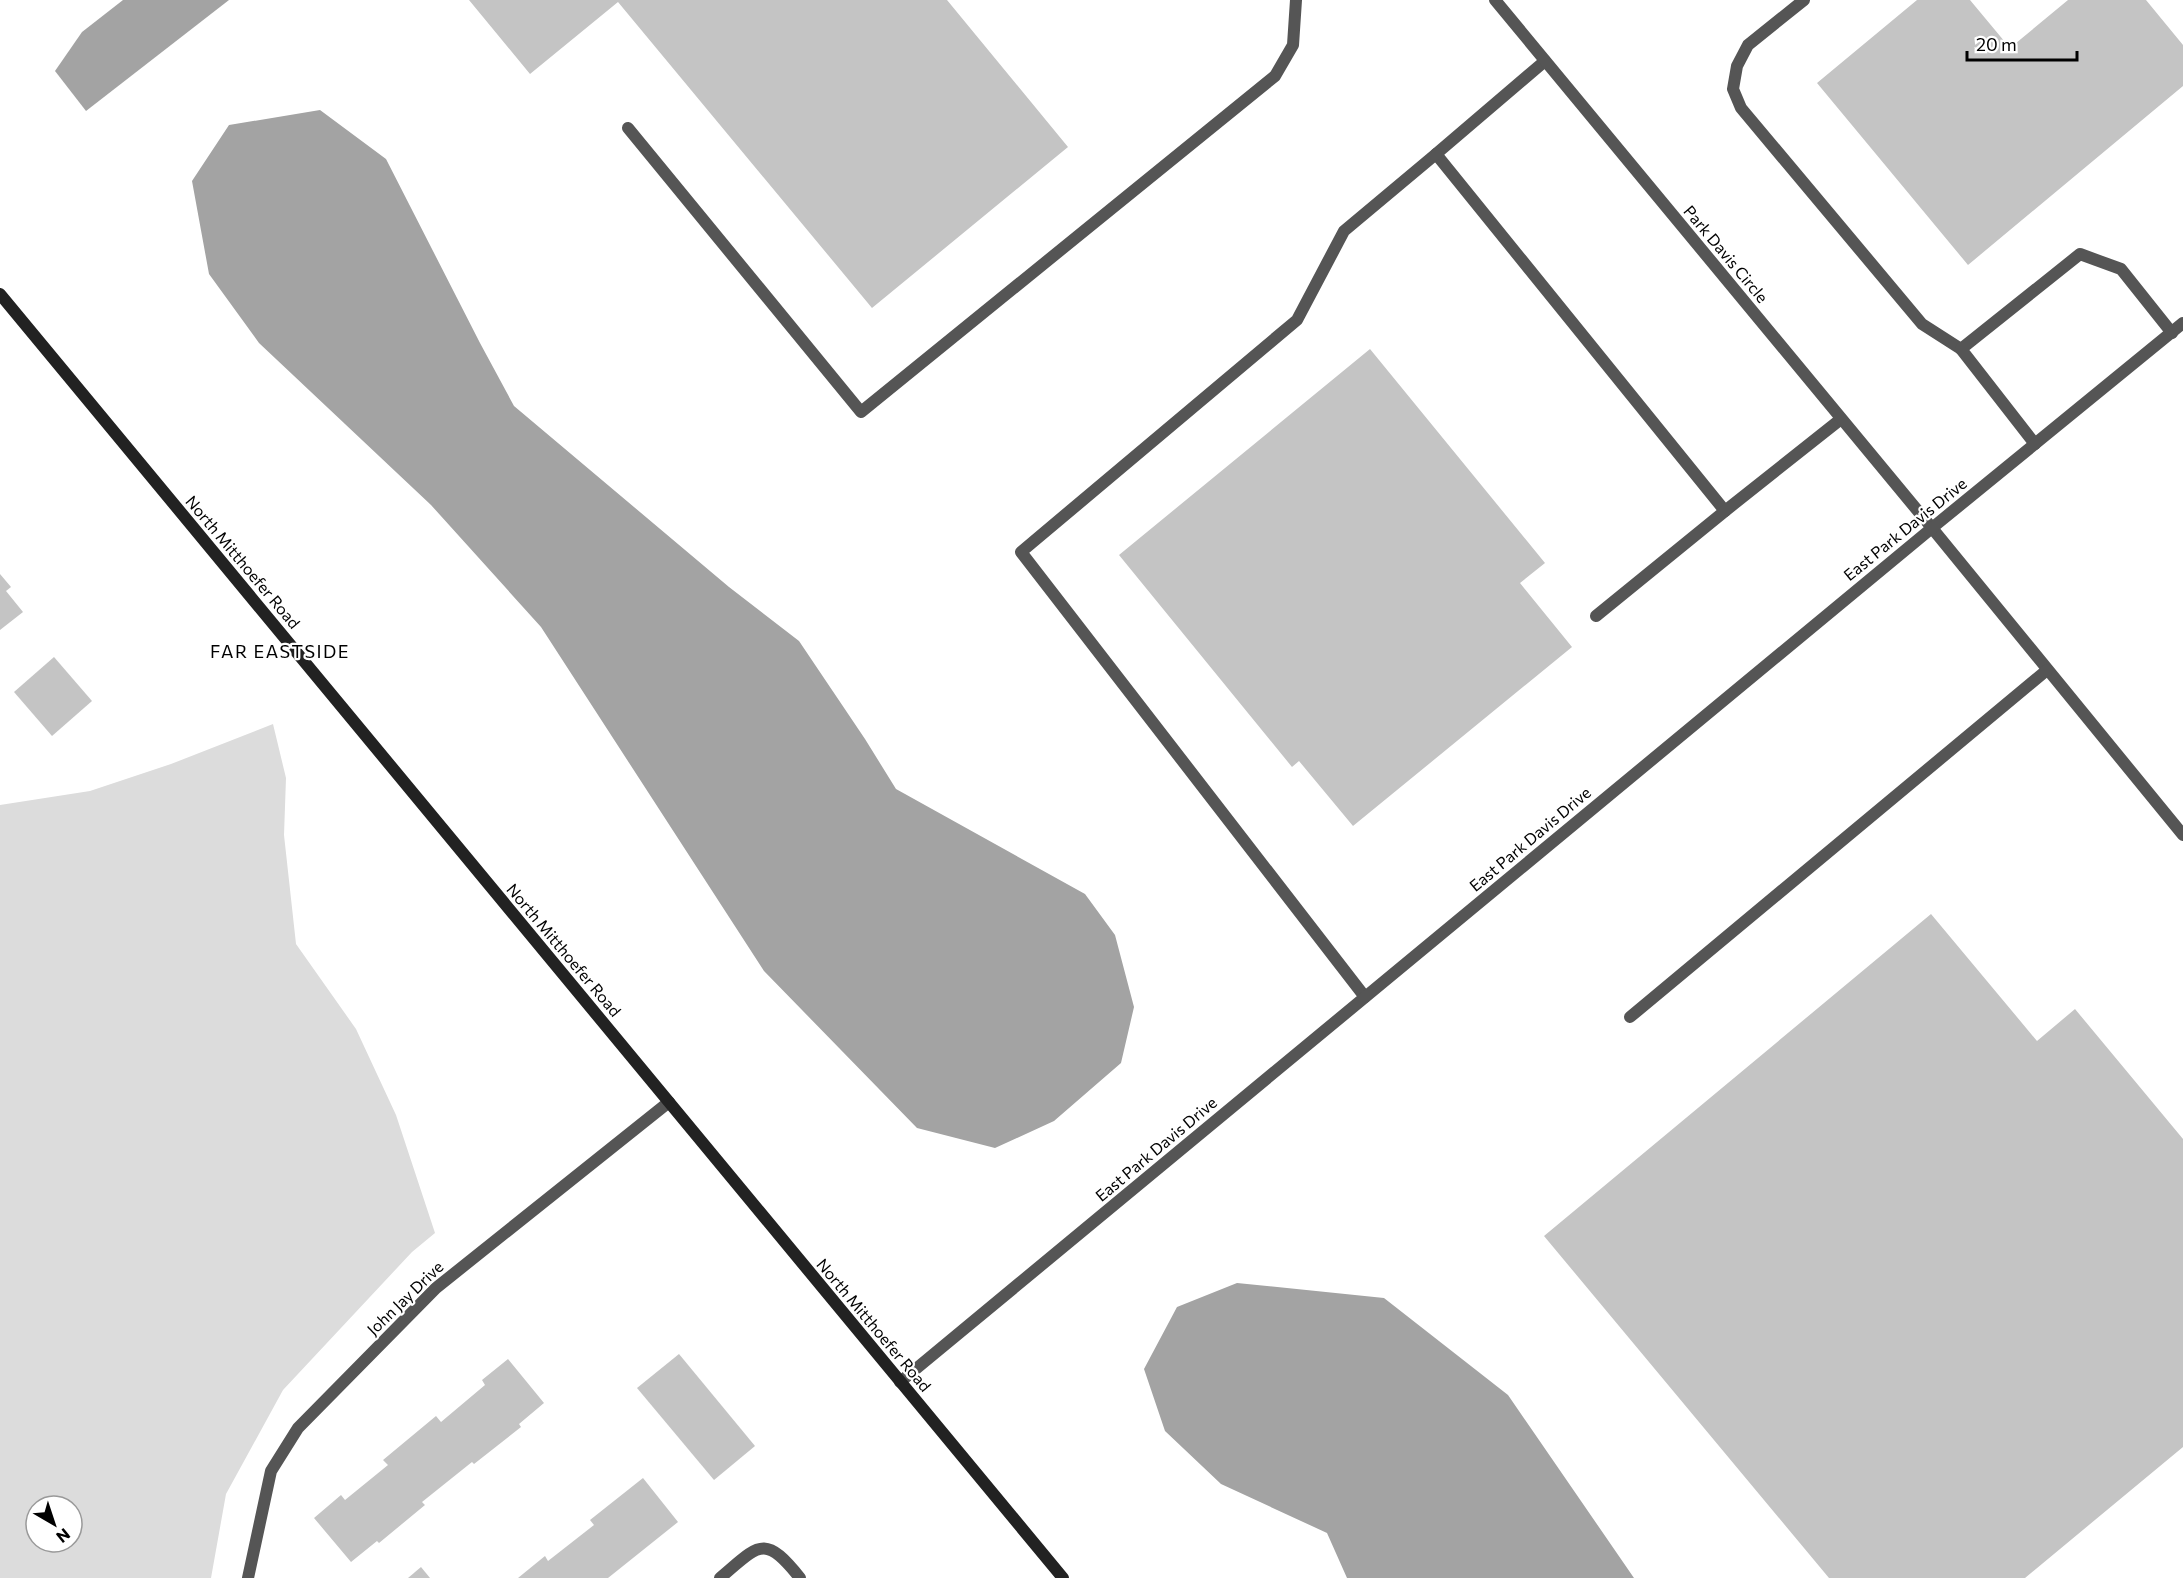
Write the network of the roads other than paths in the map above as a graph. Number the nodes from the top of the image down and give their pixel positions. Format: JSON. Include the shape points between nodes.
{"nodes":[{"id":1,"x":1296,"y":0,"type":"edge"},
{"id":2,"x":1495,"y":0,"type":"edge"},
{"id":3,"x":1804,"y":0,"type":"edge"},
{"id":4,"x":1545,"y":61,"type":"junction"},
{"id":5,"x":628,"y":128,"type":"dead end"},
{"id":6,"x":1436,"y":154,"type":"junction"},
{"id":7,"x":0,"y":294,"type":"edge"},
{"id":8,"x":2183,"y":323,"type":"edge"},
{"id":9,"x":2172,"y":333,"type":"junction"},
{"id":10,"x":1961,"y":349,"type":"junction"},
{"id":11,"x":1841,"y":419,"type":"junction"},
{"id":12,"x":2035,"y":444,"type":"junction"},
{"id":13,"x":1725,"y":511,"type":"junction"},
{"id":14,"x":1932,"y":528,"type":"junction"},
{"id":15,"x":1596,"y":616,"type":"dead end"},
{"id":16,"x":2048,"y":670,"type":"junction"},
{"id":17,"x":2183,"y":835,"type":"edge"},
{"id":18,"x":1365,"y":997,"type":"junction"},
{"id":19,"x":1630,"y":1017,"type":"dead end"},
{"id":20,"x":669,"y":1102,"type":"junction"},
{"id":21,"x":900,"y":1382,"type":"junction"},
{"id":22,"x":248,"y":1578,"type":"edge"},
{"id":23,"x":720,"y":1578,"type":"edge"},
{"id":24,"x":801,"y":1578,"type":"edge"},
{"id":25,"x":1062,"y":1578,"type":"edge"}],
"edges":[{"from":1,"to":5,"type":"street","via":[[1293,45],[1275,76],[861,412]]},
{"from":2,"to":4,"type":"street","name":"Park Davis Circle"},
{"from":3,"to":10,"type":"street","via":[[1748,45],[1737,66],[1733,89],[1741,108],[1922,324]]},
{"from":4,"to":6,"type":"street"},
{"from":4,"to":11,"type":"street","name":"Park Davis Circle"},
{"from":6,"to":13,"type":"street"},
{"from":6,"to":18,"type":"street","via":[[1344,231],[1297,320],[1021,552]]},
{"from":7,"to":20,"type":"main road","name":"North Mitthoefer Road"},
{"from":8,"to":9,"type":"street","name":"East Park Davis Drive"},
{"from":9,"to":10,"type":"street","via":[[2121,269],[2080,254]]},
{"from":9,"to":12,"type":"street","name":"East Park Davis Drive"},
{"from":10,"to":12,"type":"street"},
{"from":11,"to":13,"type":"street"},
{"from":11,"to":14,"type":"street","name":"Park Davis Circle"},
{"from":12,"to":14,"type":"street","name":"East Park Davis Drive"},
{"from":13,"to":15,"type":"street"},
{"from":14,"to":16,"type":"street","name":"Park Davis Circle"},
{"from":14,"to":18,"type":"street","name":"East Park Davis Drive"},
{"from":16,"to":17,"type":"street","name":"Park Davis Circle"},
{"from":16,"to":19,"type":"street"},
{"from":18,"to":21,"type":"street","name":"East Park Davis Drive"},
{"from":20,"to":21,"type":"main road","name":"North Mitthoefer Road"},
{"from":20,"to":22,"type":"street","name":"John Jay Drive","via":[[436,1288],[298,1428],[271,1471]]},
{"from":21,"to":25,"type":"main road","name":"North Mitthoefer Road"},
{"from":23,"to":24,"type":"street","via":[[760,1548],[772,1549]]}]}
